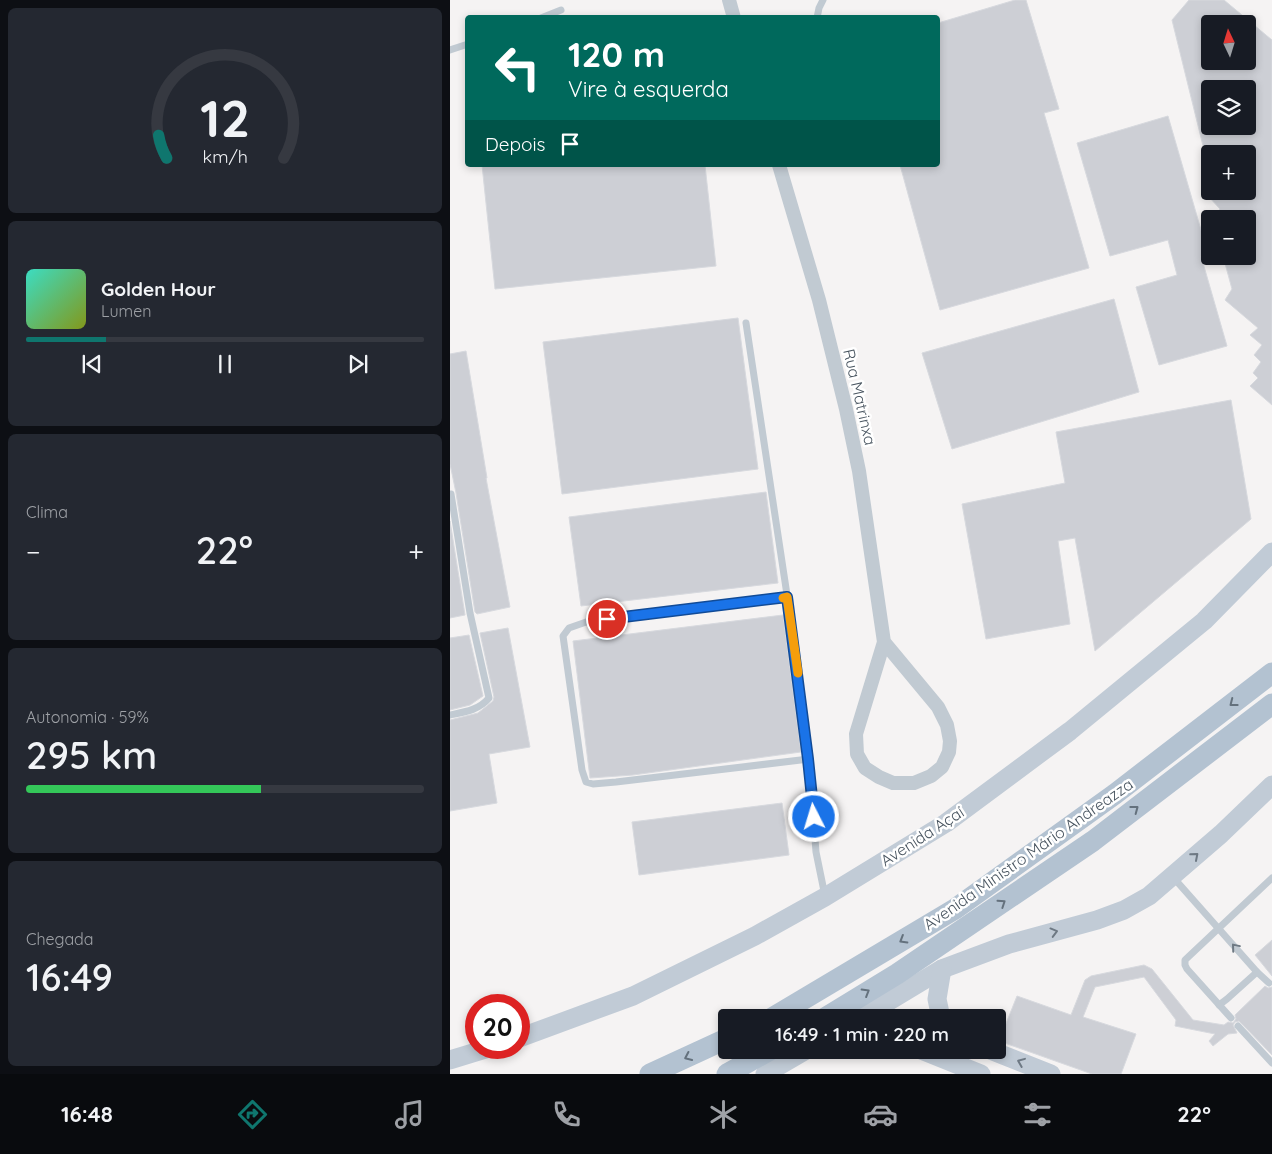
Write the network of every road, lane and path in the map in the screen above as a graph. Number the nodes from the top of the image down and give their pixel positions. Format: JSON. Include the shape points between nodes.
{"nodes":[{"id":1,"x":729,"y":0,"type":"edge"},
{"id":2,"x":823,"y":0,"type":"edge"},
{"id":3,"x":560,"y":10,"type":"dead end"},
{"id":4,"x":548,"y":15,"type":"edge"},
{"id":5,"x":733,"y":15,"type":"edge"},
{"id":6,"x":817,"y":15,"type":"edge"},
{"id":7,"x":465,"y":45,"type":"edge"},
{"id":8,"x":450,"y":50,"type":"edge"},
{"id":9,"x":779,"y":167,"type":"edge"},
{"id":10,"x":746,"y":323,"type":"dead end"},
{"id":11,"x":450,"y":492,"type":"edge"},
{"id":12,"x":1272,"y":552,"type":"edge"},
{"id":13,"x":787,"y":597,"type":"junction"},
{"id":14,"x":884,"y":642,"type":"junction"},
{"id":15,"x":1272,"y":673,"type":"edge"},
{"id":16,"x":1272,"y":704,"type":"edge"},
{"id":17,"x":450,"y":715,"type":"edge"},
{"id":18,"x":808,"y":759,"type":"junction"},
{"id":19,"x":1272,"y":785,"type":"edge"},
{"id":20,"x":1172,"y":876,"type":"junction"},
{"id":21,"x":1272,"y":878,"type":"edge"},
{"id":22,"x":825,"y":897,"type":"junction"},
{"id":23,"x":1219,"y":927,"type":"junction"},
{"id":24,"x":942,"y":969,"type":"junction"},
{"id":25,"x":1257,"y":972,"type":"junction"},
{"id":26,"x":1268,"y":983,"type":"dead end"},
{"id":27,"x":1219,"y":1005,"type":"junction"},
{"id":28,"x":787,"y":1009,"type":"edge"},
{"id":29,"x":840,"y":1009,"type":"edge"},
{"id":30,"x":876,"y":1009,"type":"edge"},
{"id":31,"x":939,"y":1009,"type":"edge"},
{"id":32,"x":1231,"y":1018,"type":"dead end"},
{"id":33,"x":1238,"y":1026,"type":"dead end"},
{"id":34,"x":530,"y":1034,"type":"edge"},
{"id":35,"x":718,"y":1043,"type":"edge"},
{"id":36,"x":465,"y":1055,"type":"edge"},
{"id":37,"x":1006,"y":1056,"type":"edge"},
{"id":38,"x":776,"y":1059,"type":"edge"},
{"id":39,"x":958,"y":1059,"type":"edge"},
{"id":40,"x":450,"y":1060,"type":"edge"},
{"id":41,"x":1272,"y":1063,"type":"edge"},
{"id":42,"x":756,"y":1065,"type":"edge"},
{"id":43,"x":650,"y":1074,"type":"edge"},
{"id":44,"x":727,"y":1074,"type":"edge"},
{"id":45,"x":982,"y":1074,"type":"edge"},
{"id":46,"x":1051,"y":1074,"type":"edge"}],
"edges":[{"from":1,"to":5,"type":"street"},
{"from":2,"to":6,"type":"lane"},
{"from":3,"to":4,"type":"lane"},
{"from":7,"to":8,"type":"lane"},
{"from":9,"to":14,"type":"street","name":"Rua Matrinxa","via":[[819,300],[846,409],[859,471]]},
{"from":10,"to":13,"type":"lane"},
{"from":11,"to":17,"type":"lane","via":[[470,613],[489,698],[483,705],[467,712]]},
{"from":12,"to":22,"type":"street","name":"Avenida Açaí","via":[[1204,621],[1070,731],[946,823]]},
{"from":13,"to":18,"type":"lane"},
{"from":13,"to":18,"type":"lane","via":[[589,621],[569,628],[563,636],[586,782],[616,782]]},
{"from":14,"to":14,"type":"street","name":"Rua Matrinxa","via":[[856,734],[858,754],[866,768],[879,777],[893,783],[914,783],[932,776],[942,767],[949,752],[947,725],[938,707]]},
{"from":15,"to":28,"type":"main road","name":"Avenida Ministro Mário Andreazza","one_way":true,"via":[[1115,794],[955,909]]},
{"from":29,"to":16,"type":"main road","name":"Avenida Ministro Mário Andreazza","one_way":true,"via":[[1093,841]]},
{"from":18,"to":22,"type":"lane","via":[[816,852]]},
{"from":20,"to":19,"type":"street","one_way":true},
{"from":20,"to":23,"type":"lane"},
{"from":24,"to":20,"type":"street","one_way":true,"via":[[1009,944],[1124,910],[1149,896]]},
{"from":21,"to":23,"type":"lane"},
{"from":22,"to":34,"type":"street","name":"Avenida Açaí","via":[[755,936],[633,996]]},
{"from":25,"to":23,"type":"lane","one_way":true},
{"from":23,"to":27,"type":"lane","via":[[1188,956],[1184,965]]},
{"from":24,"to":30,"type":"street"},
{"from":24,"to":31,"type":"street","via":[[937,999]]},
{"from":25,"to":26,"type":"lane"},
{"from":25,"to":27,"type":"lane"},
{"from":27,"to":32,"type":"lane"},
{"from":33,"to":41,"type":"lane"},
{"from":35,"to":43,"type":"main road","one_way":true},
{"from":36,"to":40,"type":"street"},
{"from":46,"to":37,"type":"street","one_way":true},
{"from":38,"to":42,"type":"street"},
{"from":39,"to":45,"type":"street"},
{"from":42,"to":44,"type":"main road"}]}
